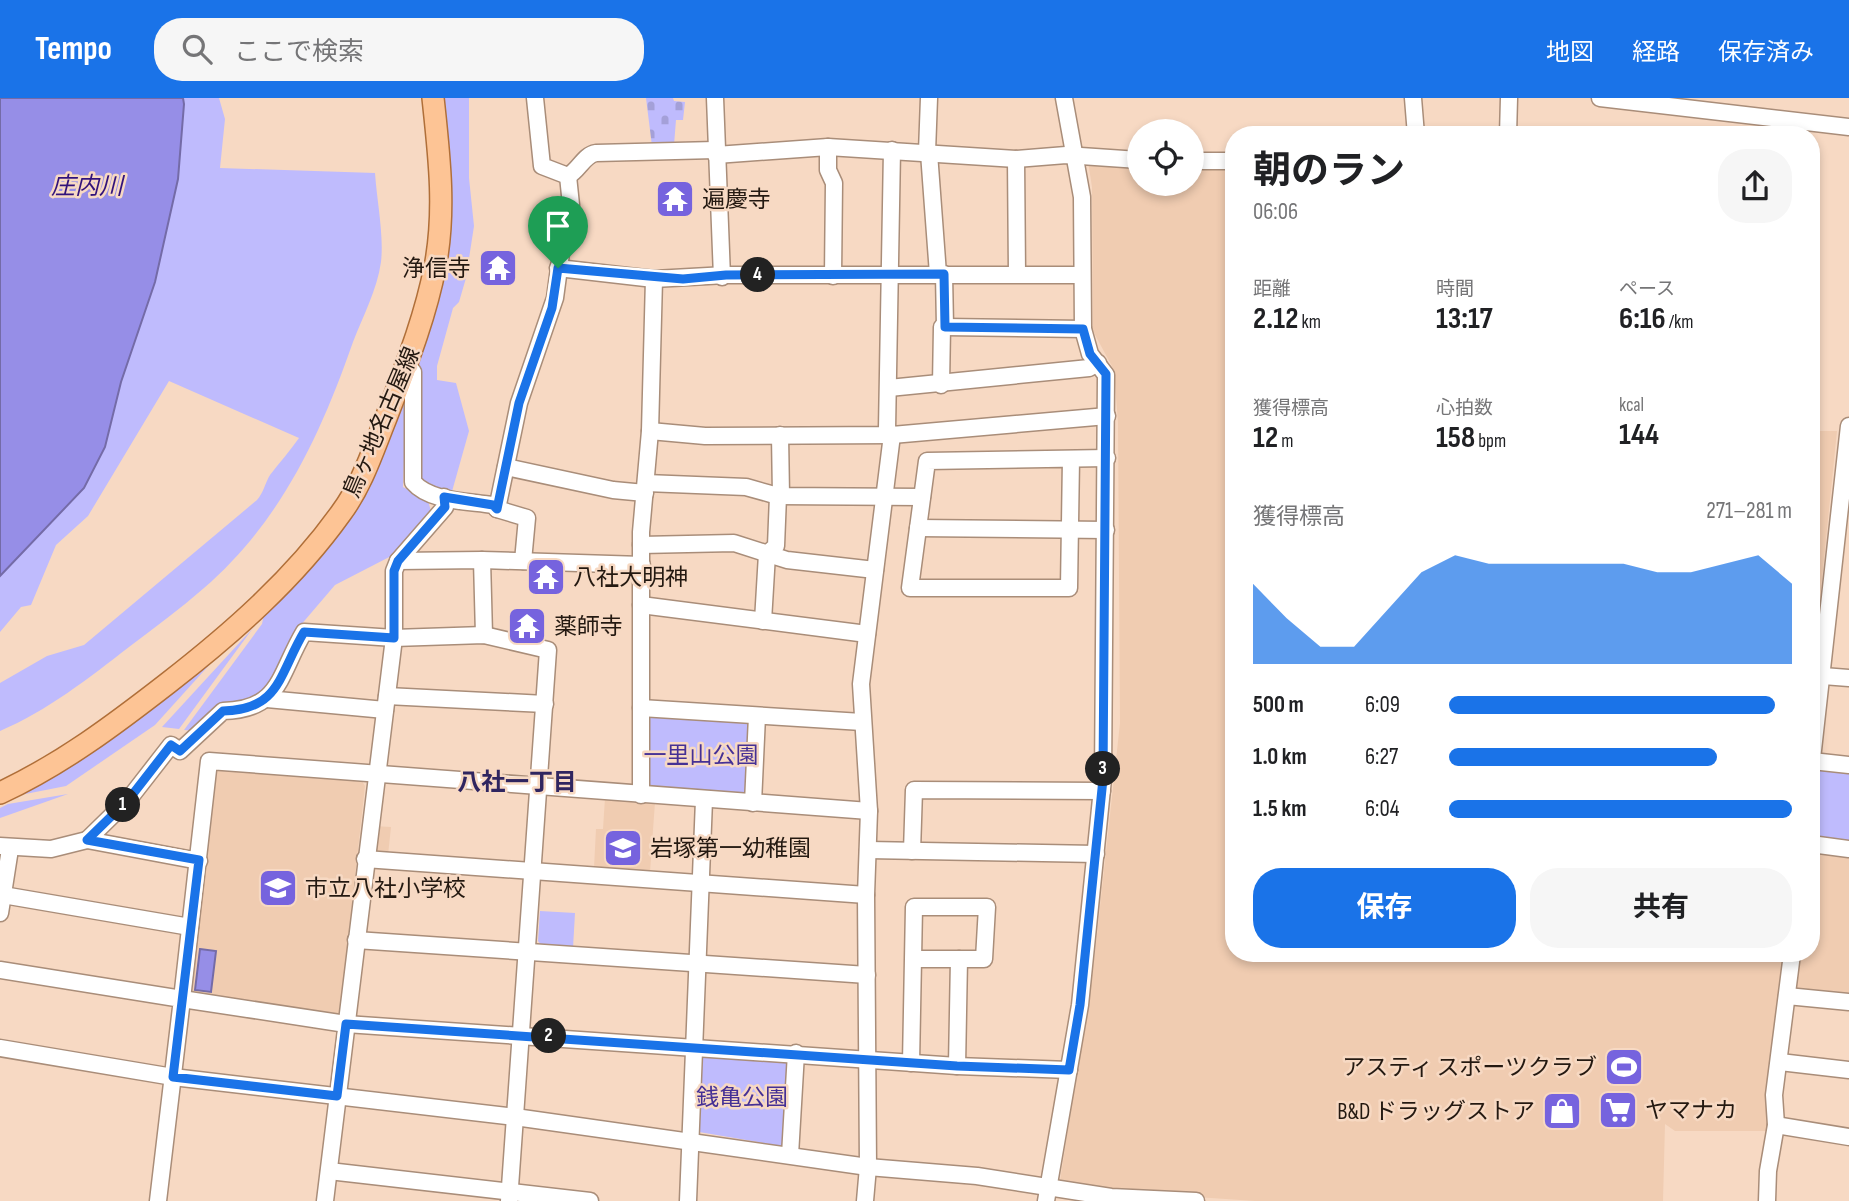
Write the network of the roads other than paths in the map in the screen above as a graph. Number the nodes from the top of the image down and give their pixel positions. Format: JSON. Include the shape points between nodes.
{"nodes":[{"id":1,"x":433,"y":98,"type":"edge"},
{"id":2,"x":536,"y":98,"type":"edge"},
{"id":3,"x":715,"y":98,"type":"edge"},
{"id":4,"x":929,"y":98,"type":"edge"},
{"id":5,"x":1064,"y":98,"type":"edge"},
{"id":6,"x":1413,"y":98,"type":"edge"},
{"id":7,"x":1509,"y":98,"type":"edge"},
{"id":8,"x":1600,"y":98,"type":"edge"},
{"id":9,"x":1715,"y":105,"type":"edge"},
{"id":10,"x":1415,"y":126,"type":"edge"},
{"id":11,"x":1508,"y":126,"type":"edge"},
{"id":12,"x":1849,"y":127,"type":"edge"},
{"id":13,"x":828,"y":147,"type":"junction"},
{"id":14,"x":892,"y":150,"type":"junction"},
{"id":15,"x":715,"y":152,"type":"junction"},
{"id":16,"x":928,"y":152,"type":"junction"},
{"id":17,"x":1074,"y":155,"type":"junction"},
{"id":18,"x":1016,"y":159,"type":"junction"},
{"id":19,"x":1127,"y":159,"type":"edge"},
{"id":20,"x":1204,"y":161,"type":"edge"},
{"id":21,"x":1225,"y":162,"type":"edge"},
{"id":22,"x":568,"y":176,"type":"junction"},
{"id":23,"x":558,"y":268,"type":"junction"},
{"id":24,"x":941,"y":274,"type":"junction"},
{"id":25,"x":1017,"y":274,"type":"junction"},
{"id":26,"x":892,"y":275,"type":"junction"},
{"id":27,"x":1082,"y":275,"type":"junction"},
{"id":28,"x":833,"y":276,"type":"junction"},
{"id":29,"x":722,"y":277,"type":"junction"},
{"id":30,"x":654,"y":279,"type":"junction"},
{"id":31,"x":945,"y":327,"type":"junction"},
{"id":32,"x":1083,"y":329,"type":"junction"},
{"id":33,"x":1098,"y":363,"type":"junction"},
{"id":34,"x":407,"y":364,"type":"junction"},
{"id":35,"x":941,"y":385,"type":"junction"},
{"id":36,"x":889,"y":388,"type":"junction"},
{"id":37,"x":1107,"y":416,"type":"junction"},
{"id":38,"x":1849,"y":426,"type":"edge"},
{"id":39,"x":650,"y":431,"type":"junction"},
{"id":40,"x":780,"y":435,"type":"junction"},
{"id":41,"x":892,"y":435,"type":"junction"},
{"id":42,"x":1107,"y":458,"type":"junction"},
{"id":43,"x":1071,"y":459,"type":"junction"},
{"id":44,"x":506,"y":467,"type":"junction"},
{"id":45,"x":645,"y":488,"type":"junction"},
{"id":46,"x":779,"y":496,"type":"junction"},
{"id":47,"x":444,"y":497,"type":"junction"},
{"id":48,"x":922,"y":497,"type":"junction"},
{"id":49,"x":884,"y":499,"type":"junction"},
{"id":50,"x":497,"y":509,"type":"junction"},
{"id":51,"x":1844,"y":514,"type":"edge"},
{"id":52,"x":918,"y":528,"type":"junction"},
{"id":53,"x":1070,"y":529,"type":"junction"},
{"id":54,"x":1106,"y":530,"type":"junction"},
{"id":55,"x":641,"y":545,"type":"junction"},
{"id":56,"x":767,"y":554,"type":"junction"},
{"id":57,"x":482,"y":560,"type":"junction"},
{"id":58,"x":398,"y":561,"type":"junction"},
{"id":59,"x":523,"y":561,"type":"junction"},
{"id":60,"x":642,"y":565,"type":"junction"},
{"id":61,"x":875,"y":570,"type":"junction"},
{"id":62,"x":641,"y":605,"type":"junction"},
{"id":63,"x":763,"y":621,"type":"junction"},
{"id":64,"x":867,"y":634,"type":"junction"},
{"id":65,"x":484,"y":635,"type":"junction"},
{"id":66,"x":394,"y":638,"type":"junction"},
{"id":67,"x":1823,"y":676,"type":"junction"},
{"id":68,"x":1849,"y":678,"type":"edge"},
{"id":69,"x":267,"y":699,"type":"junction"},
{"id":70,"x":1820,"y":699,"type":"edge"},
{"id":71,"x":386,"y":703,"type":"junction"},
{"id":72,"x":545,"y":704,"type":"junction"},
{"id":73,"x":641,"y":708,"type":"junction"},
{"id":74,"x":757,"y":716,"type":"junction"},
{"id":75,"x":862,"y":722,"type":"junction"},
{"id":76,"x":180,"y":751,"type":"junction"},
{"id":77,"x":209,"y":761,"type":"junction"},
{"id":78,"x":1820,"y":762,"type":"edge"},
{"id":79,"x":1849,"y":765,"type":"edge"},
{"id":80,"x":375,"y":775,"type":"junction"},
{"id":81,"x":539,"y":788,"type":"junction"},
{"id":82,"x":1102,"y":791,"type":"junction"},
{"id":83,"x":0,"y":793,"type":"edge"},
{"id":84,"x":641,"y":795,"type":"junction"},
{"id":85,"x":704,"y":800,"type":"junction"},
{"id":86,"x":753,"y":803,"type":"junction"},
{"id":87,"x":869,"y":811,"type":"junction"},
{"id":88,"x":87,"y":840,"type":"junction"},
{"id":89,"x":1820,"y":845,"type":"edge"},
{"id":90,"x":5,"y":848,"type":"edge"},
{"id":91,"x":1849,"y":849,"type":"edge"},
{"id":92,"x":867,"y":850,"type":"junction"},
{"id":93,"x":912,"y":851,"type":"junction"},
{"id":94,"x":1096,"y":854,"type":"junction"},
{"id":95,"x":365,"y":859,"type":"junction"},
{"id":96,"x":199,"y":860,"type":"junction"},
{"id":97,"x":533,"y":872,"type":"junction"},
{"id":98,"x":701,"y":883,"type":"junction"},
{"id":99,"x":3,"y":895,"type":"junction"},
{"id":100,"x":866,"y":895,"type":"junction"},
{"id":101,"x":0,"y":913,"type":"edge"},
{"id":102,"x":190,"y":927,"type":"junction"},
{"id":103,"x":356,"y":940,"type":"junction"},
{"id":104,"x":527,"y":953,"type":"junction"},
{"id":105,"x":913,"y":959,"type":"junction"},
{"id":106,"x":959,"y":959,"type":"junction"},
{"id":107,"x":1791,"y":962,"type":"edge"},
{"id":108,"x":700,"y":964,"type":"junction"},
{"id":109,"x":0,"y":970,"type":"edge"},
{"id":110,"x":867,"y":975,"type":"junction"},
{"id":111,"x":1787,"y":996,"type":"junction"},
{"id":112,"x":182,"y":999,"type":"junction"},
{"id":113,"x":1849,"y":1002,"type":"edge"},
{"id":114,"x":346,"y":1024,"type":"junction"},
{"id":115,"x":521,"y":1034,"type":"junction"},
{"id":116,"x":696,"y":1047,"type":"junction"},
{"id":117,"x":0,"y":1048,"type":"edge"},
{"id":118,"x":796,"y":1053,"type":"junction"},
{"id":119,"x":866,"y":1058,"type":"junction"},
{"id":120,"x":1780,"y":1062,"type":"junction"},
{"id":121,"x":911,"y":1063,"type":"junction"},
{"id":122,"x":957,"y":1066,"type":"junction"},
{"id":123,"x":1069,"y":1070,"type":"junction"},
{"id":124,"x":1849,"y":1070,"type":"edge"},
{"id":125,"x":173,"y":1077,"type":"junction"},
{"id":126,"x":337,"y":1096,"type":"junction"},
{"id":127,"x":515,"y":1117,"type":"junction"},
{"id":128,"x":1776,"y":1125,"type":"junction"},
{"id":129,"x":1849,"y":1137,"type":"edge"},
{"id":130,"x":691,"y":1140,"type":"junction"},
{"id":131,"x":790,"y":1155,"type":"junction"},
{"id":132,"x":868,"y":1167,"type":"junction"},
{"id":133,"x":329,"y":1171,"type":"junction"},
{"id":134,"x":1048,"y":1195,"type":"edge"},
{"id":135,"x":510,"y":1196,"type":"edge"},
{"id":136,"x":158,"y":1201,"type":"edge"},
{"id":137,"x":326,"y":1201,"type":"edge"},
{"id":138,"x":590,"y":1201,"type":"edge"},
{"id":139,"x":688,"y":1201,"type":"edge"},
{"id":140,"x":865,"y":1201,"type":"edge"},
{"id":141,"x":1196,"y":1201,"type":"edge"},
{"id":142,"x":1767,"y":1201,"type":"edge"}],
"edges":[{"from":1,"to":34,"type":"main road","name":"鳥ヶ地名古屋線","via":[[440,161],[439,227],[426,305]]},
{"from":2,"to":22,"type":"street","via":[[542,166]]},
{"from":3,"to":15,"type":"street"},
{"from":4,"to":16,"type":"street"},
{"from":5,"to":17,"type":"street"},
{"from":6,"to":10,"type":"street"},
{"from":7,"to":11,"type":"street"},
{"from":8,"to":9,"type":"street"},
{"from":9,"to":12,"type":"street"},
{"from":13,"to":14,"type":"street"},
{"from":13,"to":15,"type":"street"},
{"from":13,"to":28,"type":"street","via":[[828,170],[834,183]]},
{"from":14,"to":16,"type":"street"},
{"from":14,"to":26,"type":"street"},
{"from":15,"to":22,"type":"street","via":[[596,153]]},
{"from":15,"to":29,"type":"street"},
{"from":16,"to":18,"type":"street"},
{"from":16,"to":24,"type":"street"},
{"from":17,"to":18,"type":"street"},
{"from":17,"to":19,"type":"street"},
{"from":17,"to":27,"type":"street","via":[[1082,197]]},
{"from":18,"to":25,"type":"street"},
{"from":20,"to":21,"type":"street"},
{"from":22,"to":23,"type":"street","via":[[571,205]]},
{"from":23,"to":30,"type":"street"},
{"from":23,"to":44,"type":"street","via":[[555,298],[519,403]]},
{"from":24,"to":25,"type":"street"},
{"from":24,"to":26,"type":"street"},
{"from":24,"to":31,"type":"street"},
{"from":25,"to":27,"type":"street"},
{"from":26,"to":28,"type":"street"},
{"from":26,"to":36,"type":"street"},
{"from":27,"to":32,"type":"street"},
{"from":28,"to":29,"type":"street"},
{"from":29,"to":30,"type":"street"},
{"from":30,"to":39,"type":"street"},
{"from":31,"to":32,"type":"street"},
{"from":31,"to":35,"type":"street"},
{"from":32,"to":33,"type":"street"},
{"from":33,"to":35,"type":"street","via":[[1089,368]]},
{"from":33,"to":37,"type":"street","via":[[1106,374]]},
{"from":34,"to":47,"type":"street","via":[[413,372],[413,482],[419,489]]},
{"from":34,"to":83,"type":"main road","name":"鳥ヶ地名古屋線","via":[[365,472],[342,512],[299,564],[196,660],[98,737],[44,772]]},
{"from":35,"to":36,"type":"street"},
{"from":36,"to":41,"type":"street","via":[[887,429]]},
{"from":37,"to":41,"type":"street"},
{"from":37,"to":42,"type":"street"},
{"from":38,"to":51,"type":"street"},
{"from":39,"to":40,"type":"street"},
{"from":39,"to":45,"type":"street"},
{"from":40,"to":41,"type":"street"},
{"from":40,"to":46,"type":"street"},
{"from":41,"to":49,"type":"street"},
{"from":42,"to":43,"type":"street"},
{"from":42,"to":54,"type":"street"},
{"from":43,"to":48,"type":"street","via":[[927,461]]},
{"from":43,"to":53,"type":"street"},
{"from":44,"to":45,"type":"street","via":[[613,489]]},
{"from":44,"to":50,"type":"street"},
{"from":45,"to":46,"type":"street","via":[[746,487]]},
{"from":45,"to":55,"type":"street"},
{"from":46,"to":49,"type":"street"},
{"from":46,"to":56,"type":"street","via":[[776,546]]},
{"from":47,"to":50,"type":"street"},
{"from":47,"to":58,"type":"street","via":[[445,507]]},
{"from":48,"to":49,"type":"street"},
{"from":48,"to":52,"type":"street"},
{"from":49,"to":61,"type":"street"},
{"from":50,"to":59,"type":"street","via":[[527,519]]},
{"from":51,"to":67,"type":"street"},
{"from":52,"to":53,"type":"street"},
{"from":52,"to":53,"type":"street","via":[[910,588],[1069,588]]},
{"from":53,"to":54,"type":"street"},
{"from":54,"to":82,"type":"street"},
{"from":55,"to":56,"type":"street","via":[[734,543]]},
{"from":55,"to":60,"type":"street"},
{"from":56,"to":61,"type":"street"},
{"from":56,"to":63,"type":"street"},
{"from":57,"to":58,"type":"street"},
{"from":57,"to":59,"type":"street"},
{"from":57,"to":65,"type":"street"},
{"from":58,"to":66,"type":"street"},
{"from":59,"to":60,"type":"street"},
{"from":60,"to":62,"type":"street"},
{"from":61,"to":64,"type":"street"},
{"from":62,"to":63,"type":"street"},
{"from":62,"to":73,"type":"street"},
{"from":63,"to":64,"type":"street"},
{"from":64,"to":75,"type":"street"},
{"from":65,"to":66,"type":"street"},
{"from":65,"to":72,"type":"street","via":[[548,650]]},
{"from":66,"to":69,"type":"street","via":[[304,632]]},
{"from":66,"to":71,"type":"street"},
{"from":67,"to":68,"type":"street"},
{"from":67,"to":70,"type":"street"},
{"from":69,"to":71,"type":"street"},
{"from":69,"to":76,"type":"street","via":[[247,711],[223,711]]},
{"from":71,"to":72,"type":"street"},
{"from":71,"to":80,"type":"street"},
{"from":72,"to":81,"type":"street"},
{"from":73,"to":74,"type":"street"},
{"from":73,"to":84,"type":"street"},
{"from":74,"to":75,"type":"street"},
{"from":74,"to":86,"type":"street"},
{"from":75,"to":87,"type":"street"},
{"from":76,"to":77,"type":"street","via":[[191,759]]},
{"from":76,"to":88,"type":"street","via":[[171,745],[129,799]]},
{"from":77,"to":80,"type":"street"},
{"from":77,"to":96,"type":"street"},
{"from":78,"to":79,"type":"street"},
{"from":80,"to":81,"type":"street"},
{"from":80,"to":95,"type":"street"},
{"from":81,"to":84,"type":"street"},
{"from":81,"to":97,"type":"street"},
{"from":82,"to":93,"type":"street","via":[[914,790]]},
{"from":82,"to":94,"type":"street"},
{"from":84,"to":85,"type":"street"},
{"from":85,"to":86,"type":"street"},
{"from":85,"to":98,"type":"street"},
{"from":86,"to":87,"type":"street"},
{"from":87,"to":92,"type":"street"},
{"from":88,"to":90,"type":"street","via":[[51,849]]},
{"from":88,"to":96,"type":"street"},
{"from":89,"to":91,"type":"street"},
{"from":90,"to":99,"type":"street"},
{"from":92,"to":93,"type":"street"},
{"from":92,"to":100,"type":"street"},
{"from":93,"to":94,"type":"street"},
{"from":94,"to":123,"type":"street"},
{"from":95,"to":97,"type":"street"},
{"from":95,"to":103,"type":"street"},
{"from":96,"to":102,"type":"street"},
{"from":97,"to":98,"type":"street"},
{"from":97,"to":104,"type":"street"},
{"from":98,"to":100,"type":"street"},
{"from":98,"to":108,"type":"street"},
{"from":99,"to":101,"type":"street"},
{"from":99,"to":102,"type":"street"},
{"from":100,"to":110,"type":"street"},
{"from":102,"to":112,"type":"street"},
{"from":103,"to":104,"type":"street"},
{"from":103,"to":114,"type":"street"},
{"from":104,"to":108,"type":"street"},
{"from":104,"to":115,"type":"street"},
{"from":105,"to":106,"type":"street"},
{"from":105,"to":106,"type":"street","via":[[914,907],[987,907],[985,959]]},
{"from":105,"to":121,"type":"street"},
{"from":106,"to":122,"type":"street"},
{"from":107,"to":111,"type":"street"},
{"from":108,"to":110,"type":"street"},
{"from":108,"to":116,"type":"street"},
{"from":109,"to":112,"type":"street"},
{"from":110,"to":119,"type":"street"},
{"from":111,"to":113,"type":"street"},
{"from":111,"to":120,"type":"street"},
{"from":112,"to":114,"type":"street"},
{"from":112,"to":125,"type":"street"},
{"from":114,"to":115,"type":"street"},
{"from":114,"to":126,"type":"street"},
{"from":115,"to":116,"type":"street"},
{"from":115,"to":127,"type":"street"},
{"from":116,"to":118,"type":"street"},
{"from":116,"to":130,"type":"street"},
{"from":117,"to":125,"type":"street"},
{"from":118,"to":119,"type":"street"},
{"from":118,"to":131,"type":"street"},
{"from":119,"to":121,"type":"street"},
{"from":119,"to":132,"type":"street"},
{"from":120,"to":124,"type":"street"},
{"from":120,"to":128,"type":"street","via":[[1774,1095]]},
{"from":121,"to":122,"type":"street"},
{"from":122,"to":123,"type":"street"},
{"from":123,"to":134,"type":"street"},
{"from":125,"to":126,"type":"street"},
{"from":125,"to":136,"type":"street"},
{"from":126,"to":127,"type":"street"},
{"from":126,"to":133,"type":"street"},
{"from":127,"to":130,"type":"street"},
{"from":127,"to":135,"type":"street"},
{"from":128,"to":129,"type":"street"},
{"from":128,"to":142,"type":"street"},
{"from":130,"to":131,"type":"street"},
{"from":130,"to":139,"type":"street"},
{"from":131,"to":132,"type":"street"},
{"from":132,"to":134,"type":"street","via":[[977,1177]]},
{"from":132,"to":140,"type":"street"},
{"from":133,"to":135,"type":"street"},
{"from":133,"to":137,"type":"street"},
{"from":134,"to":141,"type":"street"},
{"from":135,"to":138,"type":"street"}]}
